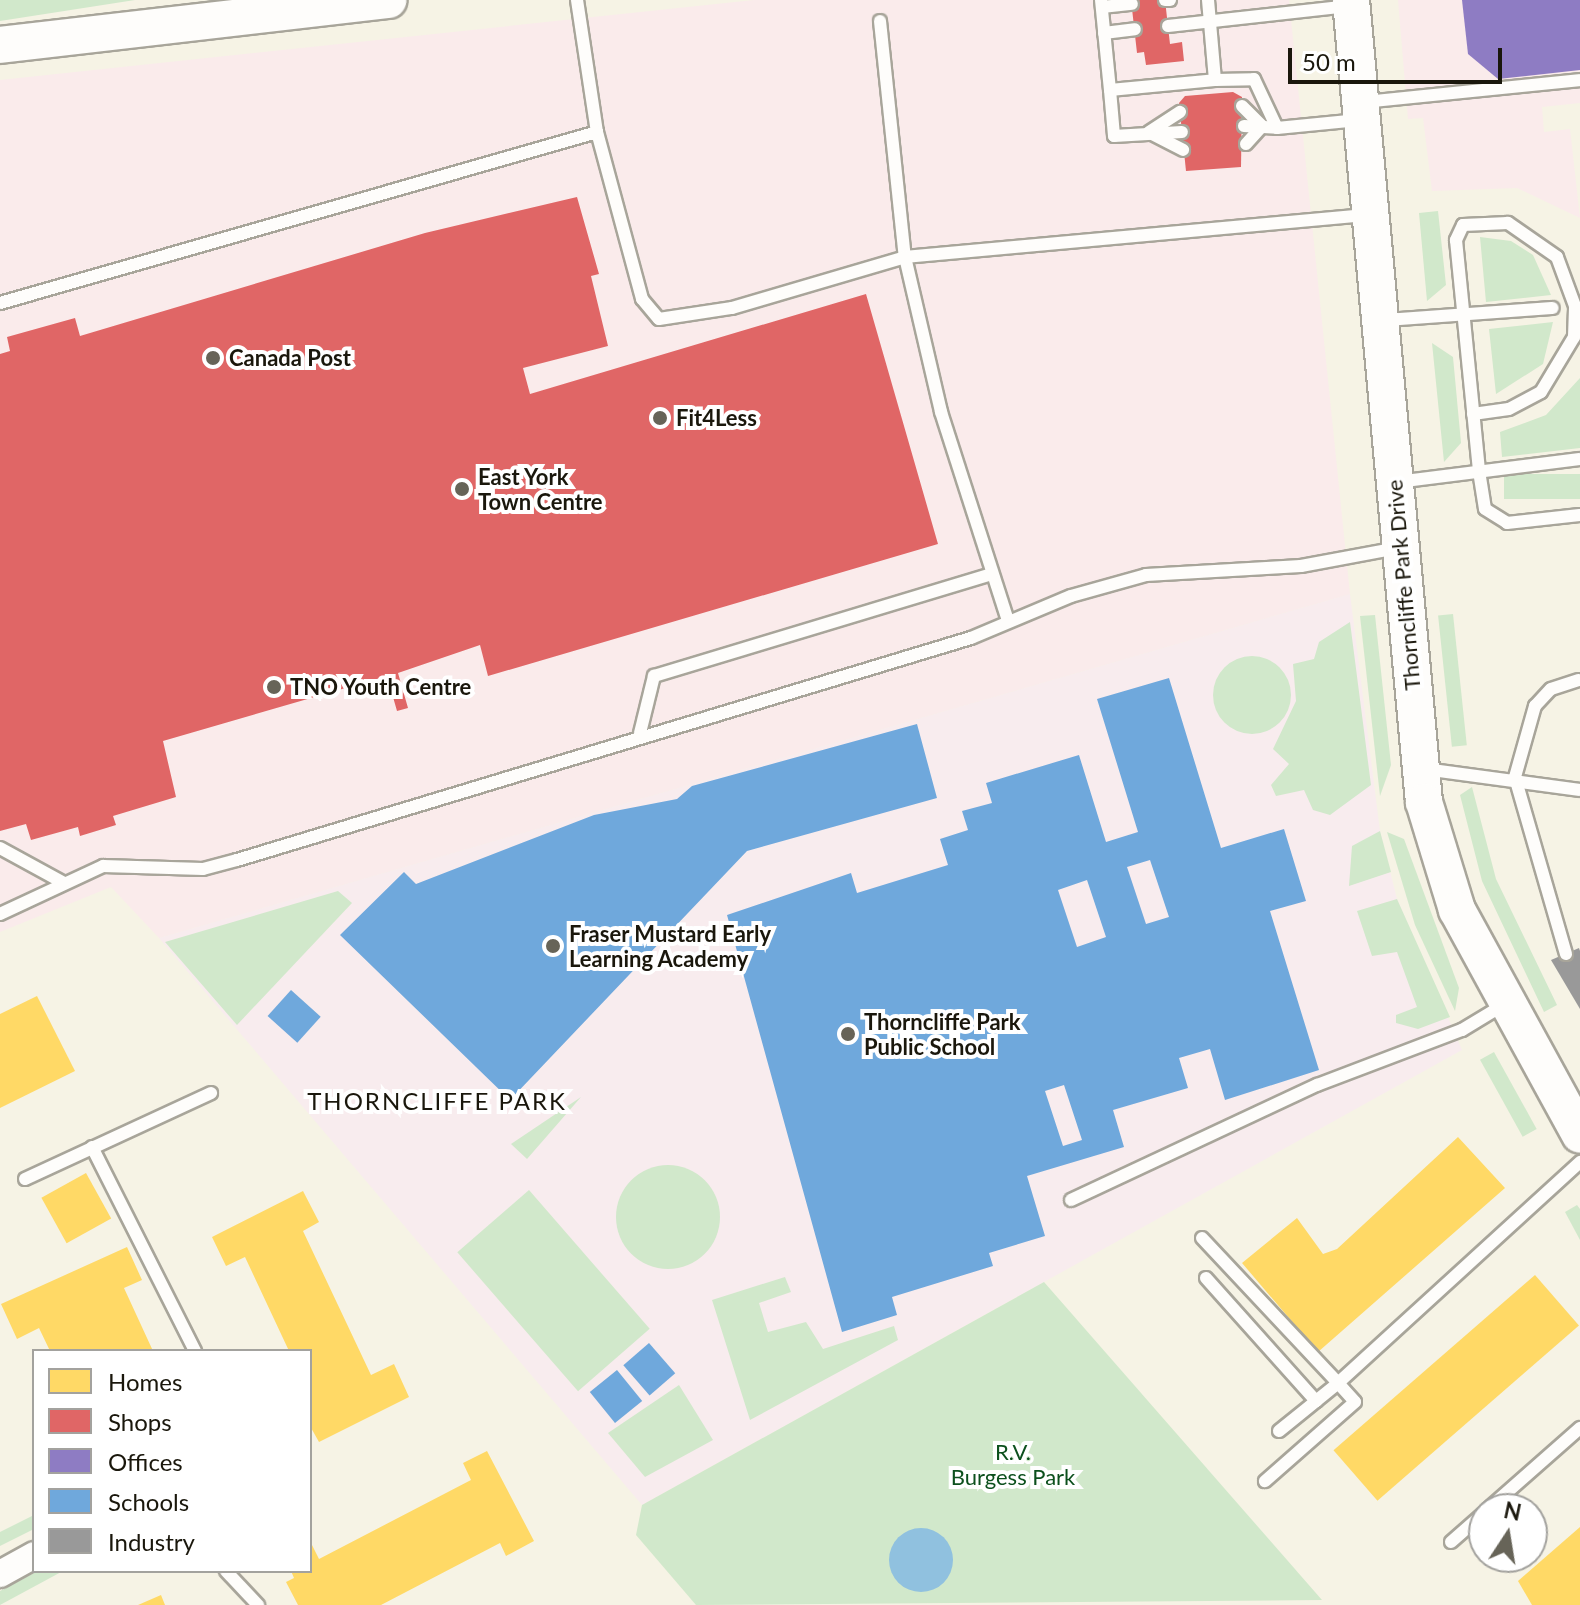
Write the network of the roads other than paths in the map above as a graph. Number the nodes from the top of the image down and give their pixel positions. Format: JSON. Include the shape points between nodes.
{"nodes":[{"id":1,"x":388,"y":0,"type":"edge"},
{"id":2,"x":577,"y":0,"type":"edge"},
{"id":3,"x":1208,"y":0,"type":"edge"},
{"id":4,"x":1351,"y":3,"type":"edge"},
{"id":5,"x":1101,"y":4,"type":"edge"},
{"id":6,"x":1132,"y":4,"type":"dead end"},
{"id":7,"x":1210,"y":20,"type":"junction"},
{"id":8,"x":880,"y":21,"type":"dead end"},
{"id":9,"x":1168,"y":26,"type":"dead end"},
{"id":10,"x":1135,"y":29,"type":"dead end"},
{"id":11,"x":1104,"y":33,"type":"junction"},
{"id":12,"x":0,"y":45,"type":"edge"},
{"id":13,"x":1215,"y":80,"type":"junction"},
{"id":14,"x":1580,"y":80,"type":"edge"},
{"id":15,"x":1110,"y":90,"type":"junction"},
{"id":16,"x":1242,"y":106,"type":"dead end"},
{"id":17,"x":1362,"y":111,"type":"junction"},
{"id":18,"x":1180,"y":112,"type":"dead end"},
{"id":19,"x":1244,"y":126,"type":"dead end"},
{"id":20,"x":1262,"y":126,"type":"junction"},
{"id":21,"x":1277,"y":128,"type":"junction"},
{"id":22,"x":597,"y":132,"type":"junction"},
{"id":23,"x":1149,"y":132,"type":"junction"},
{"id":24,"x":1182,"y":132,"type":"dead end"},
{"id":25,"x":1246,"y":144,"type":"dead end"},
{"id":26,"x":1183,"y":150,"type":"dead end"},
{"id":27,"x":1372,"y":214,"type":"junction"},
{"id":28,"x":905,"y":257,"type":"junction"},
{"id":29,"x":0,"y":303,"type":"edge"},
{"id":30,"x":1578,"y":306,"type":"edge"},
{"id":31,"x":1553,"y":308,"type":"dead end"},
{"id":32,"x":1464,"y":315,"type":"junction"},
{"id":33,"x":1382,"y":320,"type":"junction"},
{"id":34,"x":1473,"y":414,"type":"junction"},
{"id":35,"x":1580,"y":459,"type":"edge"},
{"id":36,"x":1479,"y":471,"type":"junction"},
{"id":37,"x":1394,"y":483,"type":"junction"},
{"id":38,"x":1580,"y":515,"type":"edge"},
{"id":39,"x":1398,"y":548,"type":"junction"},
{"id":40,"x":991,"y":574,"type":"junction"},
{"id":41,"x":1008,"y":621,"type":"junction"},
{"id":42,"x":1579,"y":680,"type":"edge"},
{"id":43,"x":640,"y":733,"type":"junction"},
{"id":44,"x":1419,"y":768,"type":"junction"},
{"id":45,"x":1515,"y":777,"type":"junction"},
{"id":46,"x":1580,"y":790,"type":"edge"},
{"id":47,"x":0,"y":848,"type":"edge"},
{"id":48,"x":64,"y":883,"type":"junction"},
{"id":49,"x":0,"y":914,"type":"edge"},
{"id":50,"x":1566,"y":954,"type":"dead end"},
{"id":51,"x":1508,"y":1002,"type":"junction"},
{"id":52,"x":211,"y":1093,"type":"dead end"},
{"id":53,"x":1580,"y":1135,"type":"edge"},
{"id":54,"x":92,"y":1147,"type":"junction"},
{"id":55,"x":1580,"y":1162,"type":"edge"},
{"id":56,"x":25,"y":1179,"type":"dead end"},
{"id":57,"x":1071,"y":1200,"type":"dead end"},
{"id":58,"x":1202,"y":1238,"type":"dead end"},
{"id":59,"x":1206,"y":1278,"type":"dead end"},
{"id":60,"x":194,"y":1349,"type":"edge"},
{"id":61,"x":1338,"y":1383,"type":"junction"},
{"id":62,"x":1316,"y":1401,"type":"junction"},
{"id":63,"x":1580,"y":1428,"type":"edge"},
{"id":64,"x":1279,"y":1431,"type":"dead end"},
{"id":65,"x":1265,"y":1481,"type":"dead end"},
{"id":66,"x":1506,"y":1493,"type":"edge"},
{"id":67,"x":1468,"y":1527,"type":"edge"},
{"id":68,"x":1451,"y":1542,"type":"dead end"},
{"id":69,"x":32,"y":1556,"type":"edge"},
{"id":70,"x":228,"y":1573,"type":"edge"},
{"id":71,"x":0,"y":1574,"type":"edge"},
{"id":72,"x":258,"y":1605,"type":"edge"}],
"edges":[{"from":1,"to":12,"type":"street"},
{"from":2,"to":22,"type":"lane"},
{"from":3,"to":7,"type":"lane"},
{"from":4,"to":7,"type":"lane"},
{"from":4,"to":17,"type":"street","name":"Thorncliffe Park Drive"},
{"from":5,"to":6,"type":"lane"},
{"from":5,"to":11,"type":"lane"},
{"from":7,"to":9,"type":"lane"},
{"from":7,"to":13,"type":"lane"},
{"from":8,"to":28,"type":"lane"},
{"from":10,"to":11,"type":"lane"},
{"from":11,"to":15,"type":"lane"},
{"from":13,"to":15,"type":"lane"},
{"from":13,"to":21,"type":"lane","via":[[1254,79]]},
{"from":14,"to":17,"type":"lane"},
{"from":15,"to":23,"type":"lane","via":[[1114,136]]},
{"from":16,"to":20,"type":"lane"},
{"from":17,"to":21,"type":"lane"},
{"from":17,"to":27,"type":"street","name":"Thorncliffe Park Drive"},
{"from":18,"to":23,"type":"lane"},
{"from":19,"to":20,"type":"lane"},
{"from":20,"to":21,"type":"lane"},
{"from":20,"to":25,"type":"lane"},
{"from":22,"to":28,"type":"lane","via":[[642,299],[659,319],[732,308]]},
{"from":22,"to":29,"type":"lane"},
{"from":23,"to":24,"type":"lane"},
{"from":23,"to":26,"type":"lane"},
{"from":27,"to":28,"type":"lane","via":[[1320,224]]},
{"from":27,"to":33,"type":"street","name":"Thorncliffe Park Drive"},
{"from":28,"to":40,"type":"lane","via":[[941,412]]},
{"from":30,"to":32,"type":"lane","via":[[1569,280],[1544,243],[1508,223],[1480,220],[1463,225],[1456,240]]},
{"from":30,"to":34,"type":"lane","via":[[1574,337],[1554,380],[1509,409]]},
{"from":31,"to":32,"type":"lane"},
{"from":32,"to":33,"type":"lane"},
{"from":32,"to":34,"type":"lane"},
{"from":33,"to":37,"type":"street","name":"Thorncliffe Park Drive"},
{"from":34,"to":36,"type":"lane"},
{"from":35,"to":36,"type":"lane"},
{"from":36,"to":37,"type":"lane"},
{"from":36,"to":38,"type":"lane","via":[[1485,509],[1507,523]]},
{"from":37,"to":39,"type":"street","name":"Thorncliffe Park Drive"},
{"from":39,"to":41,"type":"lane","via":[[1301,566],[1146,575]]},
{"from":39,"to":44,"type":"street","name":"Thorncliffe Park Drive"},
{"from":40,"to":41,"type":"lane"},
{"from":40,"to":43,"type":"lane","via":[[654,676]]},
{"from":41,"to":43,"type":"lane"},
{"from":42,"to":45,"type":"lane","via":[[1551,689],[1535,706]]},
{"from":43,"to":48,"type":"lane","via":[[203,869],[103,866]]},
{"from":44,"to":45,"type":"lane"},
{"from":44,"to":51,"type":"street","name":"Thorncliffe Park Drive","via":[[1457,910]]},
{"from":45,"to":46,"type":"lane"},
{"from":45,"to":50,"type":"lane"},
{"from":47,"to":48,"type":"lane"},
{"from":48,"to":49,"type":"lane"},
{"from":51,"to":53,"type":"street","name":"Thorncliffe Park Drive"},
{"from":51,"to":57,"type":"lane","via":[[1462,1030],[1317,1085]]},
{"from":52,"to":54,"type":"lane"},
{"from":54,"to":56,"type":"lane"},
{"from":54,"to":60,"type":"lane"},
{"from":55,"to":61,"type":"lane"},
{"from":58,"to":61,"type":"lane"},
{"from":59,"to":62,"type":"lane"},
{"from":61,"to":62,"type":"lane"},
{"from":61,"to":65,"type":"lane","via":[[1355,1402]]},
{"from":62,"to":64,"type":"lane"},
{"from":63,"to":66,"type":"lane"},
{"from":67,"to":68,"type":"lane"},
{"from":69,"to":71,"type":"street"},
{"from":70,"to":72,"type":"lane"}]}
